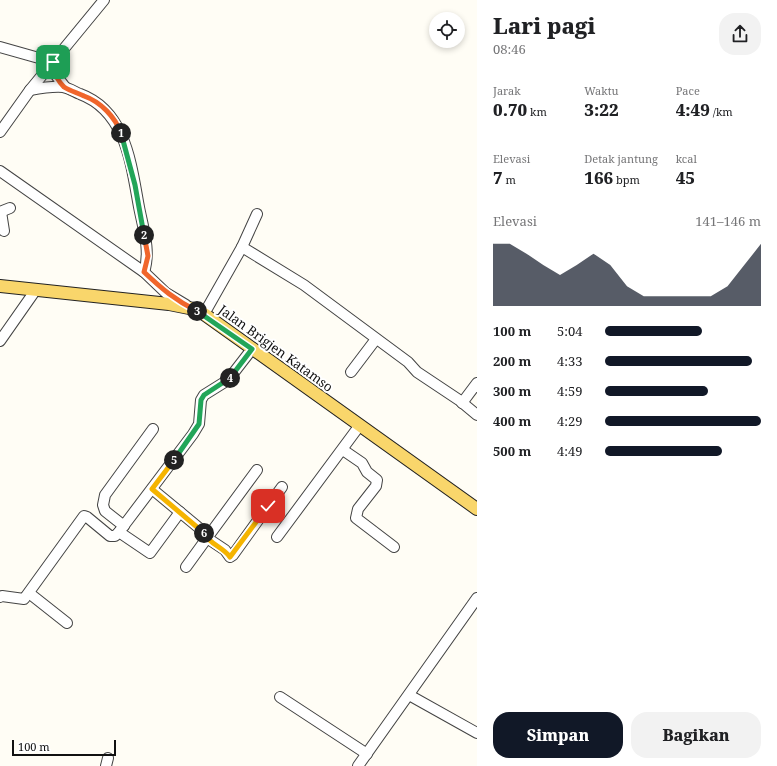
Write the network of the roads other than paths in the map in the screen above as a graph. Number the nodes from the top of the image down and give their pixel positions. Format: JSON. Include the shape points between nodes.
{"nodes":[{"id":1,"x":104,"y":0,"type":"edge"},
{"id":2,"x":0,"y":47,"type":"edge"},
{"id":3,"x":52,"y":64,"type":"junction"},
{"id":4,"x":65,"y":87,"type":"junction"},
{"id":5,"x":30,"y":90,"type":"junction"},
{"id":6,"x":0,"y":132,"type":"edge"},
{"id":7,"x":0,"y":171,"type":"edge"},
{"id":8,"x":4,"y":211,"type":"edge"},
{"id":9,"x":257,"y":214,"type":"dead end"},
{"id":10,"x":4,"y":231,"type":"dead end"},
{"id":11,"x":242,"y":247,"type":"junction"},
{"id":12,"x":144,"y":272,"type":"junction"},
{"id":13,"x":0,"y":286,"type":"edge"},
{"id":14,"x":35,"y":291,"type":"junction"},
{"id":15,"x":199,"y":311,"type":"junction"},
{"id":16,"x":376,"y":339,"type":"junction"},
{"id":17,"x":0,"y":341,"type":"edge"},
{"id":18,"x":252,"y":349,"type":"junction"},
{"id":19,"x":351,"y":372,"type":"dead end"},
{"id":20,"x":477,"y":383,"type":"edge"},
{"id":21,"x":462,"y":402,"type":"junction"},
{"id":22,"x":477,"y":415,"type":"edge"},
{"id":23,"x":360,"y":425,"type":"junction"},
{"id":24,"x":153,"y":429,"type":"dead end"},
{"id":25,"x":343,"y":450,"type":"junction"},
{"id":26,"x":257,"y":470,"type":"dead end"},
{"id":27,"x":282,"y":487,"type":"dead end"},
{"id":28,"x":152,"y":489,"type":"junction"},
{"id":29,"x":477,"y":509,"type":"edge"},
{"id":30,"x":180,"y":512,"type":"junction"},
{"id":31,"x":122,"y":529,"type":"junction"},
{"id":32,"x":277,"y":537,"type":"dead end"},
{"id":33,"x":207,"y":538,"type":"junction"},
{"id":34,"x":394,"y":547,"type":"dead end"},
{"id":35,"x":186,"y":567,"type":"dead end"},
{"id":36,"x":29,"y":593,"type":"junction"},
{"id":37,"x":0,"y":597,"type":"edge"},
{"id":38,"x":477,"y":598,"type":"edge"},
{"id":39,"x":68,"y":623,"type":"dead end"},
{"id":40,"x":409,"y":695,"type":"junction"},
{"id":41,"x":280,"y":697,"type":"dead end"},
{"id":42,"x":477,"y":733,"type":"edge"},
{"id":43,"x":367,"y":754,"type":"junction"},
{"id":44,"x":358,"y":766,"type":"edge"}],
"edges":[{"from":1,"to":3,"type":"street"},
{"from":2,"to":3,"type":"street"},
{"from":3,"to":4,"type":"street","via":[[55,74]]},
{"from":3,"to":5,"type":"street"},
{"from":4,"to":5,"type":"street"},
{"from":4,"to":12,"type":"street","via":[[87,96],[100,105],[121,131],[135,185],[148,256]]},
{"from":5,"to":6,"type":"street"},
{"from":7,"to":12,"type":"street","name":"Jalan Brigjen Katamso"},
{"from":8,"to":10,"type":"street"},
{"from":9,"to":11,"type":"street"},
{"from":11,"to":15,"type":"street"},
{"from":11,"to":16,"type":"street","via":[[304,285]]},
{"from":12,"to":15,"type":"street","name":"Jalan Brigjen Katamso","via":[[180,303]]},
{"from":13,"to":14,"type":"main road"},
{"from":14,"to":15,"type":"main road","via":[[169,304]]},
{"from":14,"to":17,"type":"street"},
{"from":15,"to":18,"type":"main road","name":"Jalan Brigjen Katamso"},
{"from":16,"to":19,"type":"street"},
{"from":16,"to":21,"type":"street","via":[[408,362],[419,374]]},
{"from":18,"to":23,"type":"main road","name":"Jalan Brigjen Katamso"},
{"from":18,"to":28,"type":"street","via":[[228,380],[204,395],[201,400],[199,424]]},
{"from":20,"to":21,"type":"street"},
{"from":21,"to":22,"type":"street"},
{"from":23,"to":25,"type":"street"},
{"from":23,"to":29,"type":"main road","name":"Jalan Brigjen Katamso"},
{"from":24,"to":31,"type":"street","via":[[109,489],[104,500],[105,511]]},
{"from":25,"to":32,"type":"street"},
{"from":25,"to":34,"type":"street","via":[[362,464],[377,480],[376,486],[358,509],[356,518]]},
{"from":26,"to":33,"type":"street"},
{"from":27,"to":33,"type":"street","via":[[230,557],[225,550]]},
{"from":28,"to":30,"type":"street"},
{"from":28,"to":31,"type":"street"},
{"from":30,"to":31,"type":"street","via":[[150,553]]},
{"from":30,"to":33,"type":"street","via":[[204,532]]},
{"from":31,"to":36,"type":"street","via":[[115,536],[110,536],[84,516]]},
{"from":33,"to":35,"type":"street"},
{"from":36,"to":37,"type":"street","via":[[22,600]]},
{"from":36,"to":39,"type":"street"},
{"from":38,"to":40,"type":"street"},
{"from":40,"to":42,"type":"street"},
{"from":40,"to":43,"type":"street"},
{"from":41,"to":43,"type":"street"},
{"from":43,"to":44,"type":"street"}]}
